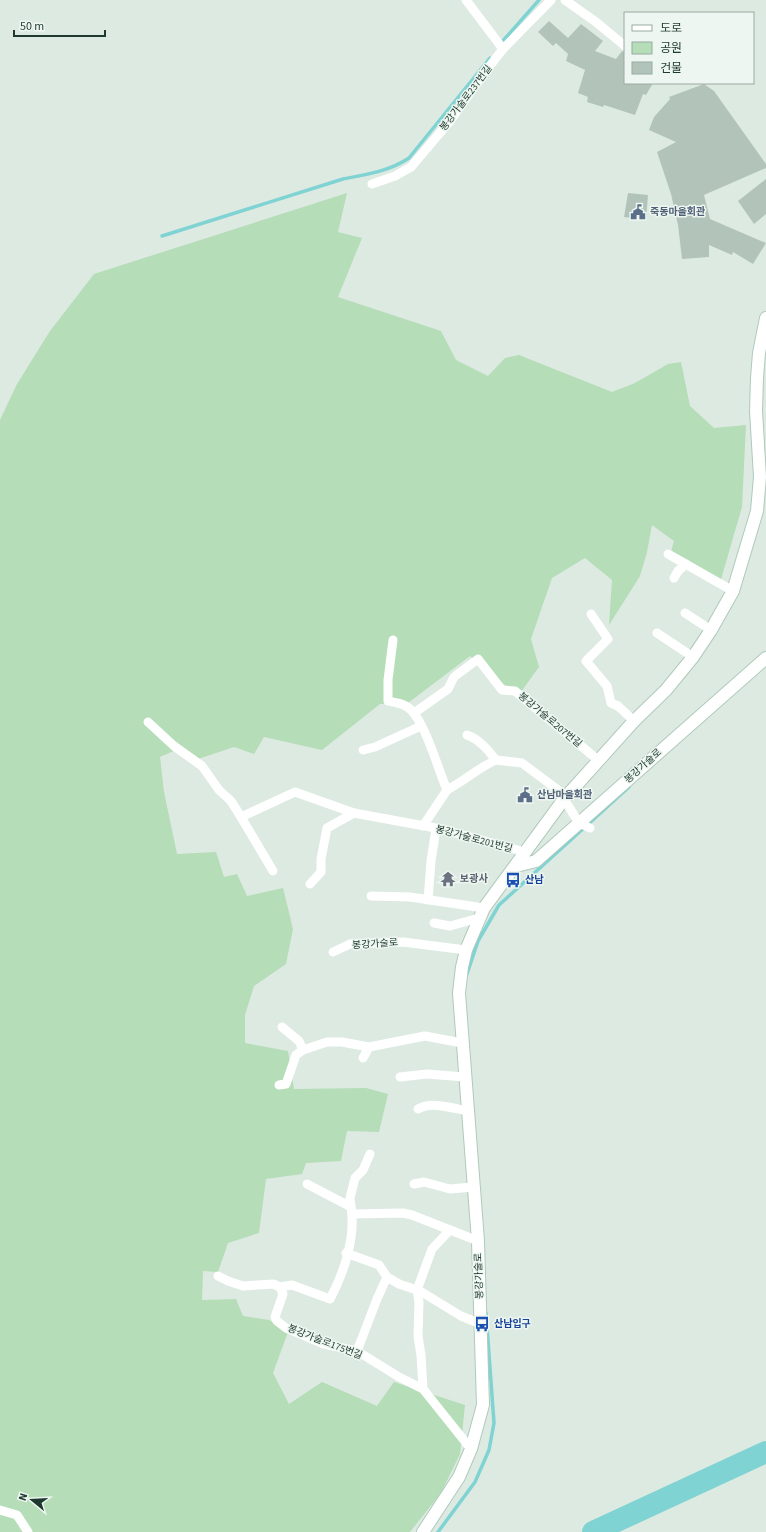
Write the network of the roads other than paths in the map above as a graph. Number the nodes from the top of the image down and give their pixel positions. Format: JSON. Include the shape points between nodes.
{"nodes":[{"id":1,"x":466,"y":0,"type":"edge"},
{"id":2,"x":551,"y":0,"type":"edge"},
{"id":3,"x":565,"y":0,"type":"edge"},
{"id":4,"x":624,"y":45,"type":"edge"},
{"id":5,"x":503,"y":49,"type":"junction"},
{"id":6,"x":372,"y":184,"type":"dead end"},
{"id":7,"x":766,"y":318,"type":"edge"},
{"id":8,"x":668,"y":554,"type":"dead end"},
{"id":9,"x":686,"y":564,"type":"junction"},
{"id":10,"x":674,"y":578,"type":"dead end"},
{"id":11,"x":733,"y":591,"type":"junction"},
{"id":12,"x":686,"y":613,"type":"dead end"},
{"id":13,"x":591,"y":614,"type":"dead end"},
{"id":14,"x":711,"y":630,"type":"junction"},
{"id":15,"x":657,"y":633,"type":"dead end"},
{"id":16,"x":393,"y":640,"type":"dead end"},
{"id":17,"x":693,"y":657,"type":"junction"},
{"id":18,"x":766,"y":658,"type":"edge"},
{"id":19,"x":413,"y":711,"type":"junction"},
{"id":20,"x":634,"y":721,"type":"junction"},
{"id":21,"x":148,"y":722,"type":"dead end"},
{"id":22,"x":422,"y":726,"type":"junction"},
{"id":23,"x":467,"y":735,"type":"dead end"},
{"id":24,"x":363,"y":750,"type":"dead end"},
{"id":25,"x":496,"y":760,"type":"junction"},
{"id":26,"x":598,"y":760,"type":"junction"},
{"id":27,"x":447,"y":790,"type":"junction"},
{"id":28,"x":565,"y":798,"type":"junction"},
{"id":29,"x":354,"y":813,"type":"junction"},
{"id":30,"x":241,"y":817,"type":"junction"},
{"id":31,"x":584,"y":825,"type":"junction"},
{"id":32,"x":423,"y":826,"type":"junction"},
{"id":33,"x":436,"y":828,"type":"junction"},
{"id":34,"x":525,"y":852,"type":"junction"},
{"id":35,"x":516,"y":866,"type":"junction"},
{"id":36,"x":273,"y":871,"type":"dead end"},
{"id":37,"x":310,"y":884,"type":"dead end"},
{"id":38,"x":371,"y":896,"type":"dead end"},
{"id":39,"x":428,"y":900,"type":"junction"},
{"id":40,"x":481,"y":913,"type":"junction"},
{"id":41,"x":434,"y":923,"type":"dead end"},
{"id":42,"x":466,"y":950,"type":"junction"},
{"id":43,"x":333,"y":952,"type":"dead end"},
{"id":44,"x":282,"y":1026,"type":"dead end"},
{"id":45,"x":462,"y":1043,"type":"junction"},
{"id":46,"x":369,"y":1047,"type":"junction"},
{"id":47,"x":304,"y":1050,"type":"junction"},
{"id":48,"x":363,"y":1058,"type":"dead end"},
{"id":49,"x":400,"y":1077,"type":"dead end"},
{"id":50,"x":465,"y":1077,"type":"junction"},
{"id":51,"x":279,"y":1085,"type":"dead end"},
{"id":52,"x":418,"y":1109,"type":"dead end"},
{"id":53,"x":467,"y":1111,"type":"junction"},
{"id":54,"x":370,"y":1154,"type":"dead end"},
{"id":55,"x":307,"y":1184,"type":"dead end"},
{"id":56,"x":414,"y":1184,"type":"dead end"},
{"id":57,"x":473,"y":1187,"type":"junction"},
{"id":58,"x":351,"y":1211,"type":"junction"},
{"id":59,"x":450,"y":1230,"type":"junction"},
{"id":60,"x":478,"y":1241,"type":"junction"},
{"id":61,"x":346,"y":1253,"type":"junction"},
{"id":62,"x":218,"y":1276,"type":"dead end"},
{"id":63,"x":387,"y":1276,"type":"junction"},
{"id":64,"x":280,"y":1287,"type":"junction"},
{"id":65,"x":417,"y":1290,"type":"junction"},
{"id":66,"x":481,"y":1324,"type":"junction"},
{"id":67,"x":357,"y":1352,"type":"junction"},
{"id":68,"x":423,"y":1389,"type":"junction"},
{"id":69,"x":471,"y":1449,"type":"junction"},
{"id":70,"x":0,"y":1510,"type":"edge"},
{"id":71,"x":28,"y":1532,"type":"edge"},
{"id":72,"x":423,"y":1532,"type":"edge"}],
"edges":[{"from":1,"to":5,"type":"street"},
{"from":2,"to":5,"type":"street","name":"봉강가술로237번길"},
{"from":3,"to":4,"type":"street"},
{"from":5,"to":6,"type":"street","name":"봉강가술로237번길","via":[[450,121],[411,167]]},
{"from":7,"to":11,"type":"street","name":"봉강가술로","via":[[757,378],[760,477],[757,511]]},
{"from":8,"to":9,"type":"street"},
{"from":9,"to":10,"type":"street"},
{"from":9,"to":11,"type":"street"},
{"from":11,"to":14,"type":"street","name":"봉강가술로"},
{"from":12,"to":14,"type":"street"},
{"from":13,"to":20,"type":"street","via":[[608,639],[586,661],[607,686],[611,703]]},
{"from":14,"to":17,"type":"street","name":"봉강가술로"},
{"from":15,"to":17,"type":"street"},
{"from":16,"to":19,"type":"street","via":[[388,701],[404,704]]},
{"from":17,"to":20,"type":"street","name":"봉강가술로","via":[[666,690]]},
{"from":18,"to":31,"type":"street","name":"봉강가술로"},
{"from":19,"to":22,"type":"street"},
{"from":19,"to":26,"type":"street","name":"봉강가술로207번길","via":[[448,689],[454,677],[478,659],[502,690],[515,691]]},
{"from":20,"to":26,"type":"street","name":"봉강가술로"},
{"from":21,"to":30,"type":"street","via":[[174,746],[202,766]]},
{"from":22,"to":24,"type":"street"},
{"from":22,"to":27,"type":"street"},
{"from":23,"to":25,"type":"street","via":[[488,749]]},
{"from":25,"to":27,"type":"street"},
{"from":25,"to":28,"type":"street","via":[[522,763]]},
{"from":26,"to":28,"type":"street","name":"봉강가술로"},
{"from":27,"to":32,"type":"street","name":"봉강가술로201번길"},
{"from":28,"to":31,"type":"street"},
{"from":28,"to":34,"type":"street","name":"봉강가술로"},
{"from":29,"to":30,"type":"street","name":"봉강가술로201번길","via":[[295,792]]},
{"from":29,"to":32,"type":"street","name":"봉강가술로201번길"},
{"from":29,"to":37,"type":"street","via":[[327,828],[321,872]]},
{"from":30,"to":36,"type":"street"},
{"from":31,"to":35,"type":"street","name":"봉강가술로","via":[[536,861]]},
{"from":32,"to":33,"type":"street","name":"봉강가술로201번길"},
{"from":33,"to":34,"type":"street","name":"봉강가술로201번길"},
{"from":33,"to":39,"type":"street"},
{"from":34,"to":35,"type":"street","name":"봉강가술로"},
{"from":35,"to":40,"type":"street","name":"봉강가술로"},
{"from":38,"to":39,"type":"street"},
{"from":39,"to":40,"type":"street"},
{"from":40,"to":41,"type":"street","via":[[450,926]]},
{"from":40,"to":42,"type":"street","name":"봉강가술로"},
{"from":42,"to":43,"type":"street","name":"봉강가술로","via":[[403,942],[350,944]]},
{"from":42,"to":45,"type":"street","name":"봉강가술로","via":[[459,993]]},
{"from":44,"to":47,"type":"street"},
{"from":45,"to":46,"type":"street","via":[[425,1036]]},
{"from":45,"to":50,"type":"street","name":"봉강가술로"},
{"from":46,"to":47,"type":"street","via":[[327,1042]]},
{"from":46,"to":48,"type":"street"},
{"from":47,"to":51,"type":"street","via":[[296,1055],[286,1084]]},
{"from":49,"to":50,"type":"street","via":[[427,1074]]},
{"from":50,"to":53,"type":"street","name":"봉강가술로"},
{"from":52,"to":53,"type":"street","via":[[432,1105]]},
{"from":53,"to":57,"type":"street","name":"봉강가술로"},
{"from":54,"to":58,"type":"street","via":[[363,1170],[355,1178],[350,1198]]},
{"from":55,"to":58,"type":"street"},
{"from":56,"to":57,"type":"street","via":[[424,1182],[450,1189]]},
{"from":57,"to":60,"type":"street","name":"봉강가술로"},
{"from":58,"to":59,"type":"street","via":[[403,1213]]},
{"from":58,"to":61,"type":"street","via":[[353,1221]]},
{"from":59,"to":60,"type":"street"},
{"from":59,"to":65,"type":"street","via":[[432,1249]]},
{"from":60,"to":66,"type":"street","name":"봉강가술로"},
{"from":61,"to":63,"type":"street","via":[[379,1265]]},
{"from":61,"to":64,"type":"street","via":[[338,1284],[330,1299],[292,1285]]},
{"from":62,"to":64,"type":"street","via":[[243,1286],[272,1284]]},
{"from":63,"to":65,"type":"street","via":[[399,1284]]},
{"from":63,"to":67,"type":"street"},
{"from":64,"to":67,"type":"street","name":"봉강가술로175번길","via":[[283,1294],[275,1317],[277,1321],[286,1328],[324,1344]]},
{"from":65,"to":66,"type":"street","via":[[461,1316]]},
{"from":65,"to":68,"type":"street","via":[[420,1302],[418,1336]]},
{"from":66,"to":69,"type":"street","name":"봉강가술로","via":[[483,1405]]},
{"from":67,"to":68,"type":"street","name":"봉강가술로175번길"},
{"from":68,"to":69,"type":"street","name":"봉강가술로175번길"},
{"from":69,"to":72,"type":"street","name":"봉강가술로","via":[[448,1496]]},
{"from":70,"to":71,"type":"street","via":[[18,1515]]}]}
